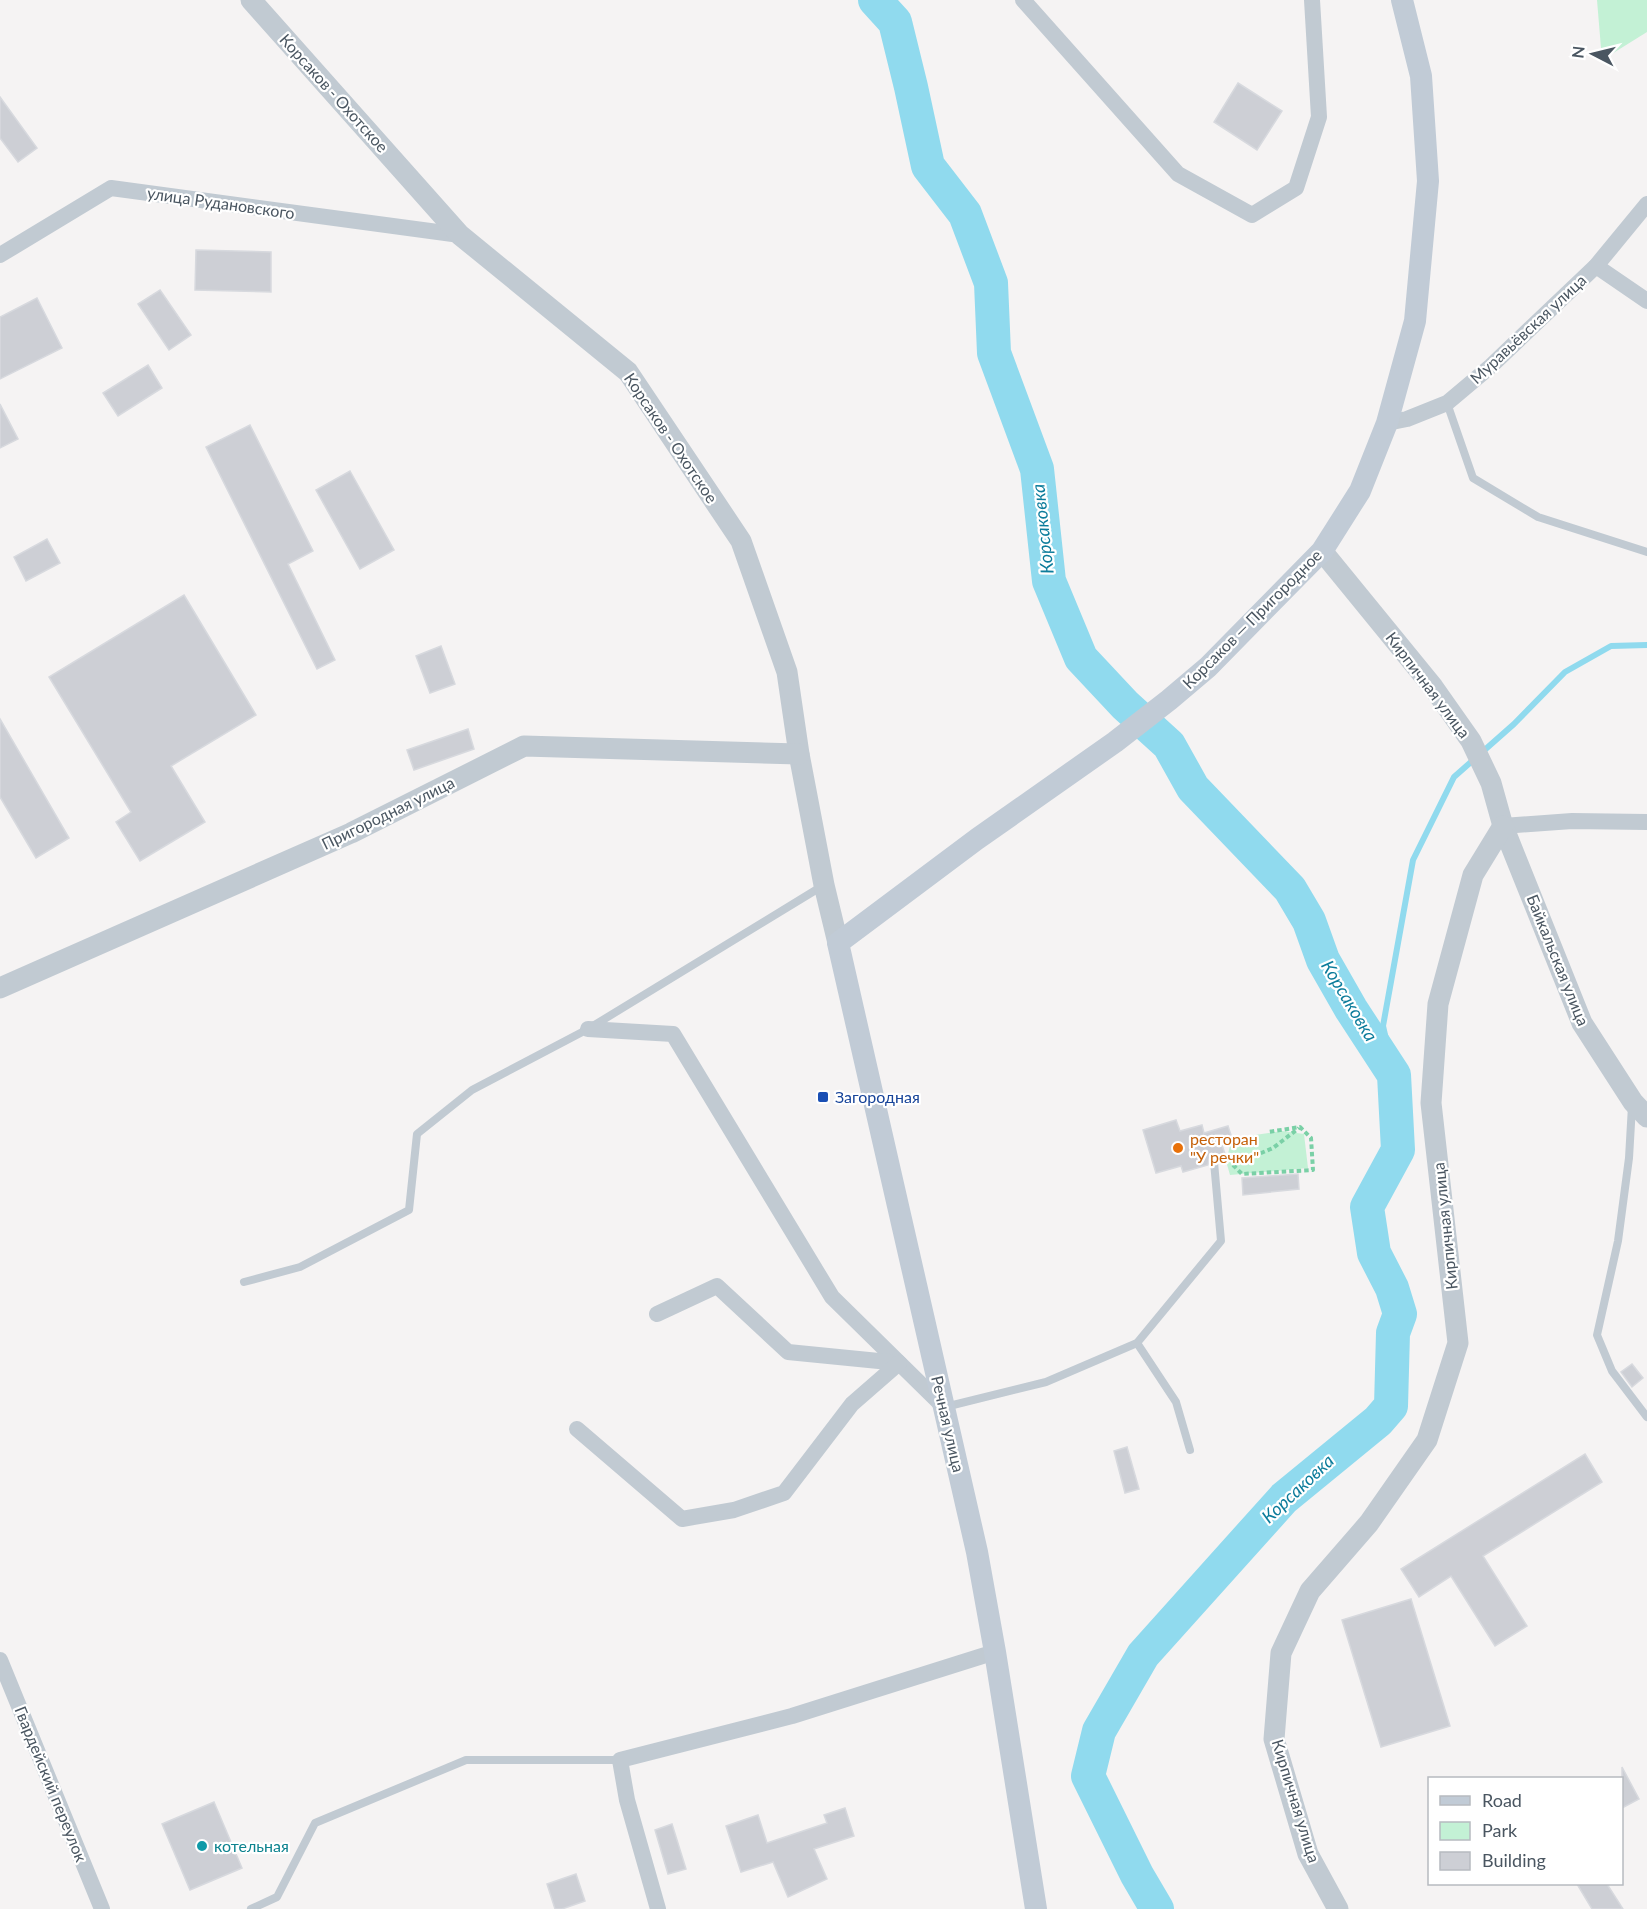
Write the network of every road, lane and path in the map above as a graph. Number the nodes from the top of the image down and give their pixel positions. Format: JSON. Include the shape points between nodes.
{"nodes":[{"id":1,"x":251,"y":0,"type":"edge"},
{"id":2,"x":1023,"y":0,"type":"edge"},
{"id":3,"x":1312,"y":0,"type":"edge"},
{"id":4,"x":1402,"y":0,"type":"edge"},
{"id":5,"x":1647,"y":204,"type":"edge"},
{"id":6,"x":460,"y":235,"type":"junction"},
{"id":7,"x":0,"y":255,"type":"edge"},
{"id":8,"x":1596,"y":266,"type":"junction"},
{"id":9,"x":1647,"y":302,"type":"edge"},
{"id":10,"x":1447,"y":403,"type":"junction"},
{"id":11,"x":1387,"y":423,"type":"junction"},
{"id":12,"x":1322,"y":551,"type":"junction"},
{"id":13,"x":1647,"y":552,"type":"edge"},
{"id":14,"x":799,"y":754,"type":"junction"},
{"id":15,"x":1647,"y":822,"type":"edge"},
{"id":16,"x":1503,"y":826,"type":"junction"},
{"id":17,"x":824,"y":885,"type":"junction"},
{"id":18,"x":838,"y":943,"type":"junction"},
{"id":19,"x":0,"y":988,"type":"edge"},
{"id":20,"x":588,"y":1029,"type":"junction"},
{"id":21,"x":1640,"y":1110,"type":"edge"},
{"id":22,"x":1300,"y":1127,"type":"junction"},
{"id":23,"x":1268,"y":1132,"type":"dead end"},
{"id":24,"x":1233,"y":1165,"type":"junction"},
{"id":25,"x":1214,"y":1166,"type":"joint"},
{"id":26,"x":244,"y":1282,"type":"dead end"},
{"id":27,"x":657,"y":1314,"type":"dead end"},
{"id":28,"x":1137,"y":1343,"type":"junction"},
{"id":29,"x":899,"y":1363,"type":"junction"},
{"id":30,"x":945,"y":1407,"type":"junction"},
{"id":31,"x":1647,"y":1417,"type":"edge"},
{"id":32,"x":578,"y":1429,"type":"dead end"},
{"id":33,"x":1190,"y":1450,"type":"dead end"},
{"id":34,"x":995,"y":1652,"type":"junction"},
{"id":35,"x":0,"y":1660,"type":"edge"},
{"id":36,"x":620,"y":1760,"type":"junction"},
{"id":37,"x":102,"y":1909,"type":"edge"},
{"id":38,"x":251,"y":1909,"type":"edge"},
{"id":39,"x":658,"y":1909,"type":"edge"},
{"id":40,"x":1036,"y":1909,"type":"edge"},
{"id":41,"x":1338,"y":1909,"type":"edge"}],
"edges":[{"from":1,"to":6,"type":"street","name":"Корсаков - Охотское"},
{"from":2,"to":3,"type":"street","via":[[1178,174],[1252,215],[1296,188],[1319,117]]},
{"from":4,"to":11,"type":"main road","name":"Корсаков — Пригородное","via":[[1421,76],[1428,181],[1415,321]]},
{"from":5,"to":8,"type":"street","name":"Муравьёвская улица"},
{"from":6,"to":7,"type":"street","name":"улица Рудановского","via":[[111,188]]},
{"from":6,"to":14,"type":"street","name":"Корсаков - Охотское","via":[[628,372],[741,541],[787,672]]},
{"from":8,"to":9,"type":"street"},
{"from":8,"to":10,"type":"street","name":"Муравьёвская улица"},
{"from":10,"to":11,"type":"street","name":"Муравьёвская улица"},
{"from":10,"to":13,"type":"lane","via":[[1473,478],[1538,517]]},
{"from":11,"to":12,"type":"main road","name":"Корсаков — Пригородное","via":[[1360,491]]},
{"from":12,"to":16,"type":"street","name":"Кирпичная улица","via":[[1433,687],[1471,741],[1491,783]]},
{"from":12,"to":18,"type":"main road","name":"Корсаков — Пригородное","via":[[1208,667],[1169,700]]},
{"from":14,"to":17,"type":"street","name":"Корсаков - Охотское"},
{"from":14,"to":19,"type":"street","name":"Пригородная улица","via":[[524,746],[351,833]]},
{"from":15,"to":16,"type":"street","via":[[1572,821]]},
{"from":16,"to":21,"type":"street","name":"Байкальская улица","via":[[1582,1023]]},
{"from":16,"to":41,"type":"street","name":"Кирпичная улица","via":[[1473,875],[1438,1004],[1431,1102],[1458,1343],[1427,1440],[1369,1523],[1310,1591],[1281,1653],[1274,1739],[1308,1854]]},
{"from":17,"to":18,"type":"street","name":"Корсаков - Охотское"},
{"from":17,"to":20,"type":"lane"},
{"from":18,"to":30,"type":"main road","name":"Речная улица"},
{"from":20,"to":26,"type":"lane","via":[[472,1090],[417,1134],[409,1210],[300,1268]]},
{"from":20,"to":29,"type":"street","via":[[673,1034],[832,1297]]},
{"from":21,"to":31,"type":"lane","via":[[1597,1335],[1612,1371]]},
{"from":22,"to":23,"type":"path"},
{"from":22,"to":24,"type":"path","via":[[1273,1148]]},
{"from":22,"to":24,"type":"path","via":[[1311,1138],[1313,1170],[1242,1174]]},
{"from":24,"to":25,"type":"path"},
{"from":25,"to":28,"type":"lane","via":[[1221,1241]]},
{"from":27,"to":29,"type":"street","via":[[717,1286],[788,1352]]},
{"from":28,"to":30,"type":"lane","via":[[1046,1382]]},
{"from":28,"to":33,"type":"lane","via":[[1176,1402]]},
{"from":29,"to":30,"type":"street"},
{"from":29,"to":32,"type":"street","via":[[852,1404],[784,1493],[734,1510],[682,1519]]},
{"from":30,"to":34,"type":"main road","name":"Речная улица"},
{"from":34,"to":36,"type":"street","via":[[792,1716]]},
{"from":34,"to":40,"type":"main road","name":"Речная улица"},
{"from":35,"to":37,"type":"street","name":"Гвардейский переулок"},
{"from":36,"to":38,"type":"lane","via":[[466,1760],[315,1823],[277,1897]]},
{"from":36,"to":39,"type":"street","via":[[627,1800]]}]}
